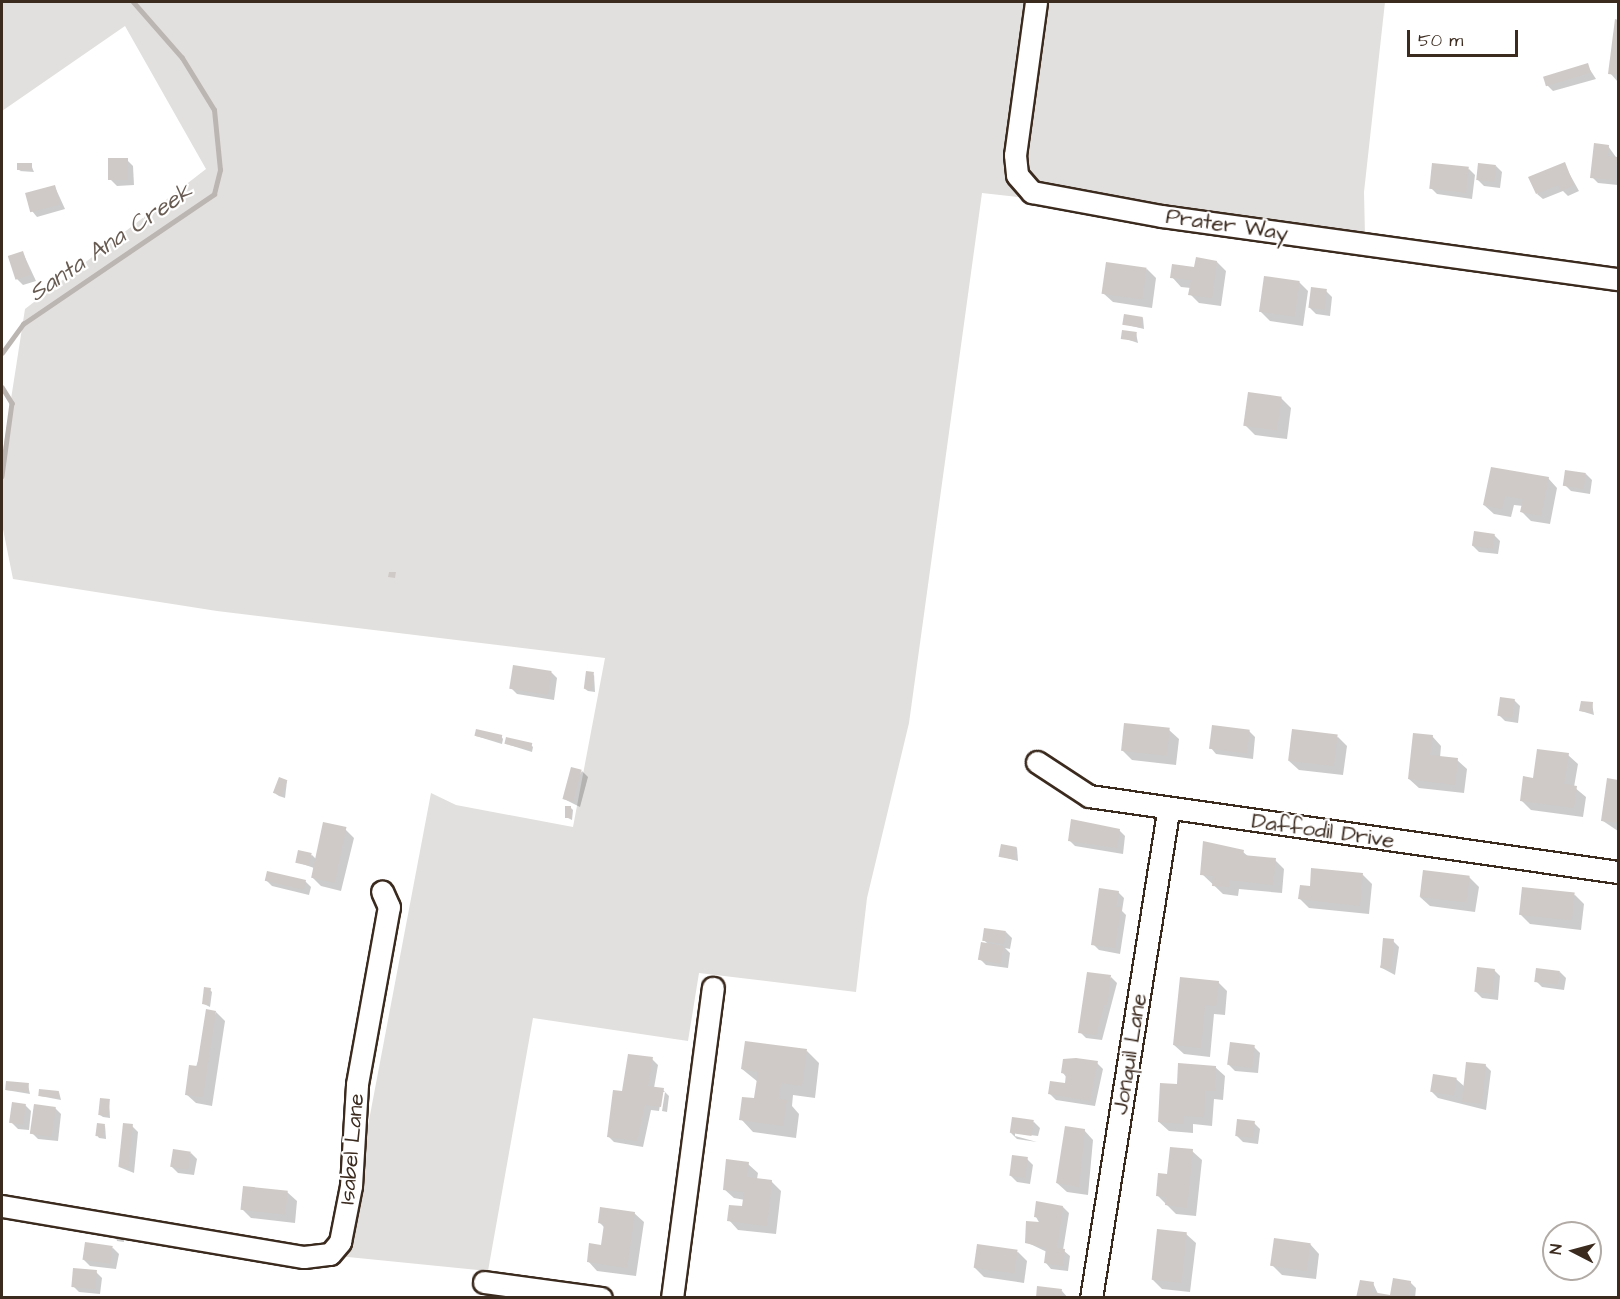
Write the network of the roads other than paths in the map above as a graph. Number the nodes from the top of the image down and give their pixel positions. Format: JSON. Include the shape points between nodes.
{"nodes":[{"id":1,"x":1036,"y":2,"type":"edge"},
{"id":2,"x":1618,"y":279,"type":"edge"},
{"id":3,"x":1037,"y":762,"type":"dead end"},
{"id":4,"x":1168,"y":810,"type":"junction"},
{"id":5,"x":1618,"y":872,"type":"edge"},
{"id":6,"x":382,"y":891,"type":"dead end"},
{"id":7,"x":714,"y":988,"type":"dead end"},
{"id":8,"x":2,"y":1206,"type":"edge"},
{"id":9,"x":484,"y":1282,"type":"dead end"},
{"id":10,"x":601,"y":1298,"type":"edge"},
{"id":11,"x":672,"y":1298,"type":"edge"},
{"id":12,"x":1091,"y":1298,"type":"edge"}],
"edges":[{"from":1,"to":2,"type":"street","name":"Prater Way","via":[[1015,155],[1017,175],[1032,192],[1162,216]]},
{"from":3,"to":4,"type":"street","name":"Daffodil Drive","via":[[1089,796]]},
{"from":4,"to":5,"type":"street","name":"Daffodil Drive"},
{"from":4,"to":12,"type":"street","name":"Jonquil Lane"},
{"from":6,"to":8,"type":"street","name":"Isabel Lane","via":[[389,907],[357,1084],[351,1186],[340,1242],[330,1254],[304,1257]]},
{"from":7,"to":11,"type":"street"},
{"from":9,"to":10,"type":"street"}]}
